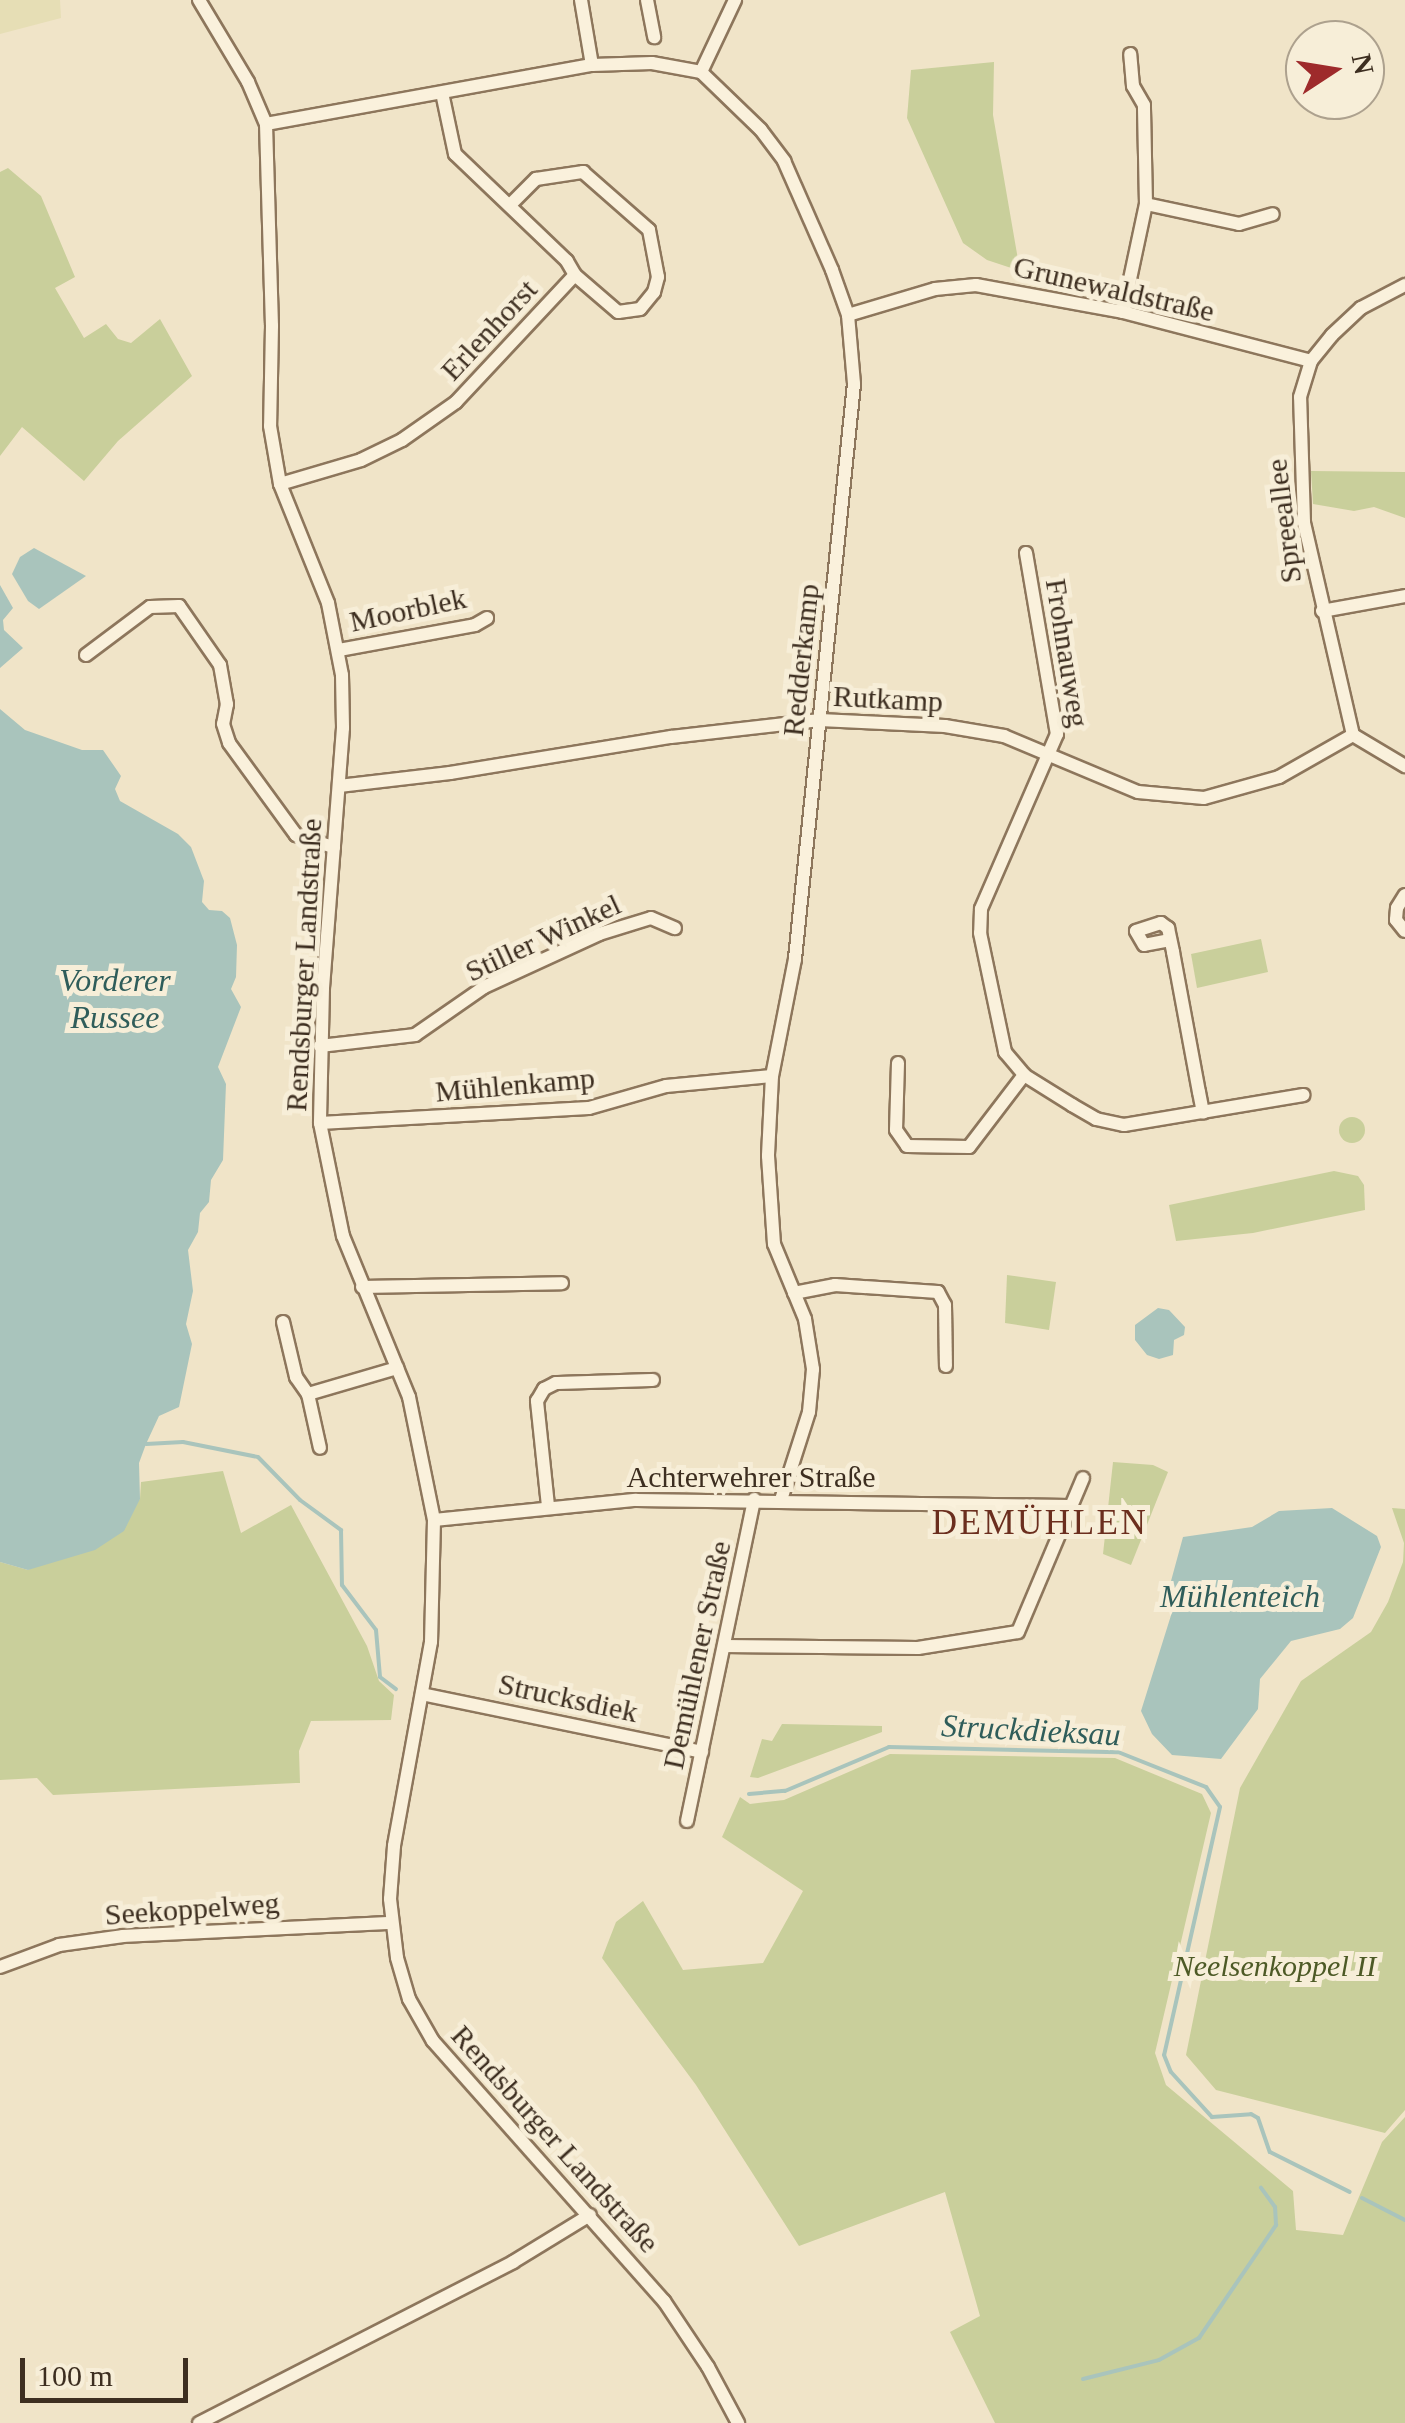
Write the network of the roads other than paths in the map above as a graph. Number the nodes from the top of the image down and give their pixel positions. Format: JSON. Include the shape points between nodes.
{"nodes":[{"id":1,"x":199,"y":0,"type":"edge"},
{"id":2,"x":581,"y":0,"type":"edge"},
{"id":3,"x":647,"y":0,"type":"edge"},
{"id":4,"x":736,"y":0,"type":"edge"},
{"id":5,"x":654,"y":36,"type":"dead end"},
{"id":6,"x":1130,"y":54,"type":"dead end"},
{"id":7,"x":592,"y":65,"type":"junction"},
{"id":8,"x":701,"y":72,"type":"junction"},
{"id":9,"x":442,"y":94,"type":"junction"},
{"id":10,"x":266,"y":124,"type":"junction"},
{"id":11,"x":510,"y":204,"type":"junction"},
{"id":12,"x":1146,"y":204,"type":"junction"},
{"id":13,"x":1274,"y":214,"type":"dead end"},
{"id":14,"x":575,"y":275,"type":"junction"},
{"id":15,"x":1405,"y":284,"type":"edge"},
{"id":16,"x":1123,"y":312,"type":"junction"},
{"id":17,"x":848,"y":316,"type":"junction"},
{"id":18,"x":1311,"y":361,"type":"junction"},
{"id":19,"x":280,"y":484,"type":"junction"},
{"id":20,"x":1026,"y":553,"type":"dead end"},
{"id":21,"x":1405,"y":596,"type":"edge"},
{"id":22,"x":1322,"y":611,"type":"junction"},
{"id":23,"x":487,"y":618,"type":"dead end"},
{"id":24,"x":339,"y":650,"type":"junction"},
{"id":25,"x":86,"y":656,"type":"dead end"},
{"id":26,"x":820,"y":720,"type":"junction"},
{"id":27,"x":1353,"y":734,"type":"junction"},
{"id":28,"x":1050,"y":759,"type":"junction"},
{"id":29,"x":1405,"y":766,"type":"edge"},
{"id":30,"x":339,"y":786,"type":"junction"},
{"id":31,"x":334,"y":847,"type":"junction"},
{"id":32,"x":1405,"y":894,"type":"edge"},
{"id":33,"x":675,"y":928,"type":"dead end"},
{"id":34,"x":1405,"y":931,"type":"edge"},
{"id":35,"x":1170,"y":940,"type":"dead end"},
{"id":36,"x":320,"y":1046,"type":"junction"},
{"id":37,"x":898,"y":1064,"type":"dead end"},
{"id":38,"x":1024,"y":1075,"type":"junction"},
{"id":39,"x":772,"y":1076,"type":"junction"},
{"id":40,"x":1304,"y":1095,"type":"dead end"},
{"id":41,"x":1203,"y":1113,"type":"junction"},
{"id":42,"x":320,"y":1122,"type":"junction"},
{"id":43,"x":562,"y":1284,"type":"dead end"},
{"id":44,"x":362,"y":1287,"type":"junction"},
{"id":45,"x":794,"y":1293,"type":"junction"},
{"id":46,"x":283,"y":1322,"type":"dead end"},
{"id":47,"x":946,"y":1366,"type":"dead end"},
{"id":48,"x":398,"y":1368,"type":"junction"},
{"id":49,"x":653,"y":1380,"type":"dead end"},
{"id":50,"x":308,"y":1394,"type":"junction"},
{"id":51,"x":320,"y":1448,"type":"dead end"},
{"id":52,"x":1084,"y":1478,"type":"dead end"},
{"id":53,"x":754,"y":1499,"type":"junction"},
{"id":54,"x":781,"y":1500,"type":"junction"},
{"id":55,"x":548,"y":1506,"type":"junction"},
{"id":56,"x":1069,"y":1506,"type":"junction"},
{"id":57,"x":434,"y":1520,"type":"junction"},
{"id":58,"x":724,"y":1646,"type":"junction"},
{"id":59,"x":422,"y":1694,"type":"junction"},
{"id":60,"x":702,"y":1752,"type":"junction"},
{"id":61,"x":687,"y":1821,"type":"dead end"},
{"id":62,"x":392,"y":1923,"type":"junction"},
{"id":63,"x":0,"y":1967,"type":"edge"},
{"id":64,"x":590,"y":2215,"type":"junction"},
{"id":65,"x":199,"y":2423,"type":"edge"},
{"id":66,"x":738,"y":2423,"type":"edge"}],
"edges":[{"from":1,"to":10,"type":"street","name":"Rendsburger Landstraße"},
{"from":2,"to":7,"type":"street"},
{"from":3,"to":5,"type":"street"},
{"from":4,"to":8,"type":"street"},
{"from":6,"to":12,"type":"street","via":[[1133,86],[1144,105]]},
{"from":7,"to":8,"type":"street","via":[[652,63]]},
{"from":7,"to":9,"type":"street"},
{"from":8,"to":17,"type":"street","name":"Redderkamp","via":[[762,130],[784,162]]},
{"from":9,"to":10,"type":"street"},
{"from":9,"to":11,"type":"street","name":"Erlenhorst","via":[[455,154]]},
{"from":10,"to":19,"type":"street","name":"Rendsburger Landstraße","via":[[270,426]]},
{"from":11,"to":14,"type":"street","name":"Erlenhorst"},
{"from":11,"to":14,"type":"street","via":[[536,180],[583,172],[648,230],[658,277],[640,308],[618,312]]},
{"from":12,"to":13,"type":"street","via":[[1239,224]]},
{"from":12,"to":16,"type":"street"},
{"from":14,"to":19,"type":"street","name":"Erlenhorst","via":[[456,402],[360,460]]},
{"from":15,"to":18,"type":"street","via":[[1361,308]]},
{"from":16,"to":17,"type":"street","name":"Grunewaldstraße","via":[[976,285],[935,289]]},
{"from":16,"to":18,"type":"street","name":"Grunewaldstraße"},
{"from":17,"to":26,"type":"street","name":"Redderkamp","via":[[854,384]]},
{"from":18,"to":22,"type":"street","name":"Spreeallee","via":[[1300,397],[1300,492]]},
{"from":19,"to":24,"type":"street","name":"Rendsburger Landstraße","via":[[328,603]]},
{"from":20,"to":28,"type":"street","name":"Frohnauweg","via":[[1057,722]]},
{"from":21,"to":22,"type":"street"},
{"from":22,"to":27,"type":"street","name":"Spreeallee"},
{"from":23,"to":24,"type":"street","name":"Moorblek","via":[[475,626]]},
{"from":24,"to":30,"type":"street","name":"Rendsburger Landstraße"},
{"from":25,"to":31,"type":"street","via":[[150,607],[179,606],[220,666],[229,743],[296,835]]},
{"from":26,"to":28,"type":"street","name":"Rutkamp","via":[[965,729],[1004,736]]},
{"from":26,"to":30,"type":"street","name":"Rutkamp"},
{"from":26,"to":39,"type":"street","name":"Redderkamp","via":[[790,997]]},
{"from":27,"to":28,"type":"street","name":"Rutkamp","via":[[1278,777],[1204,798],[1138,792]]},
{"from":27,"to":29,"type":"street"},
{"from":28,"to":38,"type":"street","via":[[992,879],[980,919],[1001,1040]]},
{"from":30,"to":31,"type":"street","name":"Rendsburger Landstraße"},
{"from":31,"to":36,"type":"street","name":"Rendsburger Landstraße"},
{"from":32,"to":34,"type":"street","via":[[1396,920]]},
{"from":33,"to":36,"type":"street","name":"Stiller Winkel","via":[[650,918],[600,934],[484,987],[415,1035]]},
{"from":35,"to":41,"type":"street"},
{"from":36,"to":42,"type":"street","name":"Rendsburger Landstraße"},
{"from":37,"to":38,"type":"street","via":[[896,1130],[907,1146],[969,1147]]},
{"from":38,"to":41,"type":"street","via":[[1110,1122],[1136,1125]]},
{"from":39,"to":42,"type":"street","name":"Mühlenkamp","via":[[666,1086],[589,1108]]},
{"from":39,"to":45,"type":"street","name":"Redderkamp","via":[[768,1191],[774,1244]]},
{"from":40,"to":41,"type":"street"},
{"from":42,"to":44,"type":"street","name":"Rendsburger Landstraße","via":[[339,1219]]},
{"from":43,"to":44,"type":"street"},
{"from":44,"to":48,"type":"street","name":"Rendsburger Landstraße"},
{"from":45,"to":47,"type":"street","via":[[835,1285],[938,1292],[945,1304]]},
{"from":45,"to":54,"type":"street","name":"Redderkamp","via":[[812,1350],[813,1391]]},
{"from":46,"to":50,"type":"street","via":[[296,1376]]},
{"from":48,"to":50,"type":"street"},
{"from":48,"to":57,"type":"street","name":"Rendsburger Landstraße"},
{"from":49,"to":55,"type":"street","via":[[544,1389],[537,1400]]},
{"from":50,"to":51,"type":"street"},
{"from":52,"to":56,"type":"street"},
{"from":53,"to":54,"type":"street","name":"Achterwehrer Straße"},
{"from":53,"to":55,"type":"street","name":"Achterwehrer Straße"},
{"from":53,"to":58,"type":"street","name":"Demühlener Straße"},
{"from":54,"to":56,"type":"street","name":"Achterwehrer Straße"},
{"from":55,"to":57,"type":"street","name":"Achterwehrer Straße"},
{"from":56,"to":58,"type":"street","via":[[1018,1632],[918,1648]]},
{"from":57,"to":59,"type":"street","name":"Rendsburger Landstraße","via":[[434,1602]]},
{"from":58,"to":60,"type":"street","name":"Demühlener Straße"},
{"from":59,"to":60,"type":"street","name":"Strucksdiek"},
{"from":59,"to":62,"type":"street","name":"Rendsburger Landstraße","via":[[394,1846]]},
{"from":60,"to":61,"type":"street","name":"Demühlener Straße"},
{"from":62,"to":63,"type":"street","name":"Seekoppelweg","via":[[123,1936],[60,1944]]},
{"from":62,"to":64,"type":"street","name":"Rendsburger Landstraße","via":[[404,1984],[426,2033]]},
{"from":64,"to":65,"type":"street","via":[[513,2262]]},
{"from":64,"to":66,"type":"street","name":"Rendsburger Landstraße","via":[[674,2315]]}]}
